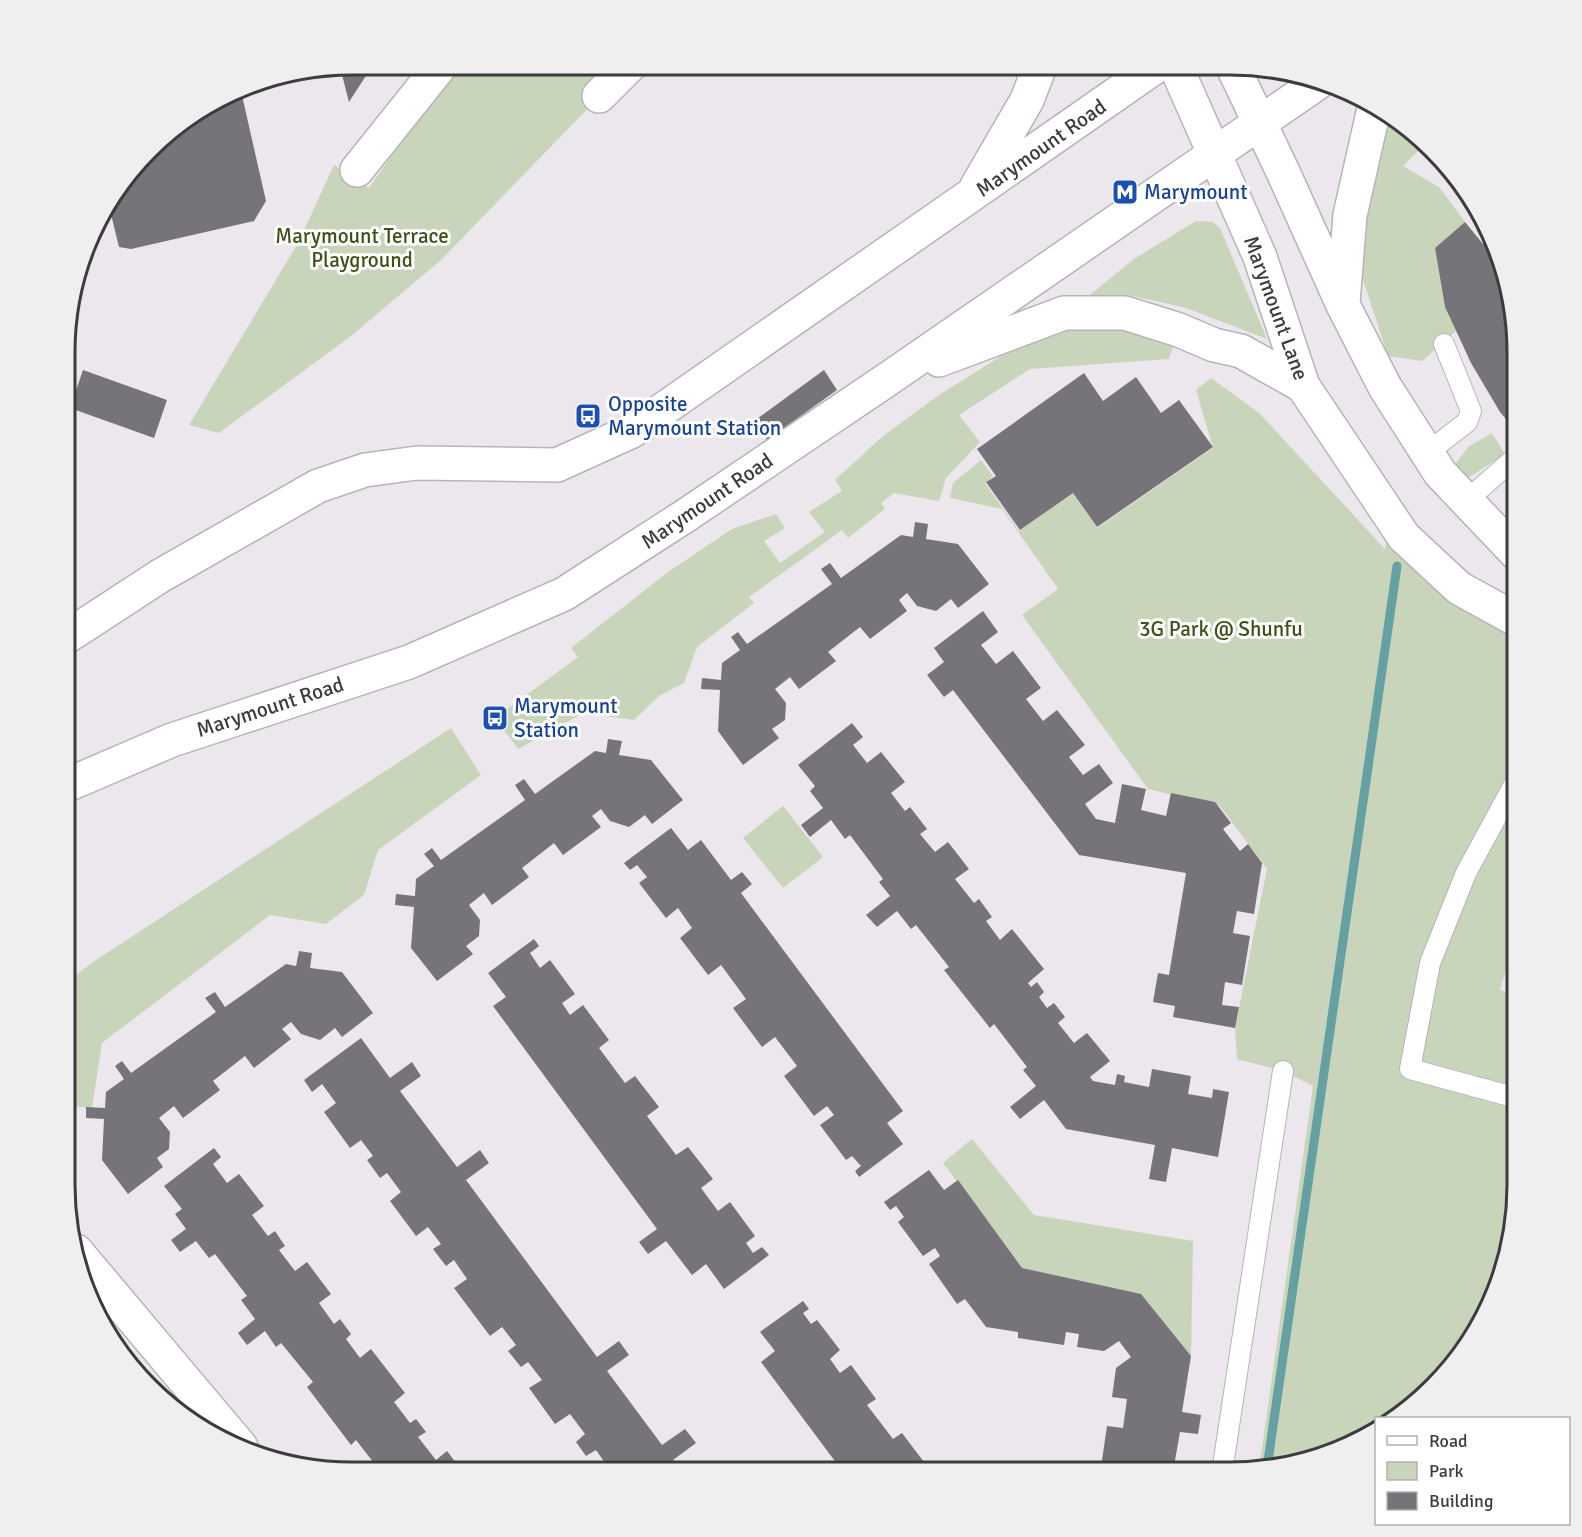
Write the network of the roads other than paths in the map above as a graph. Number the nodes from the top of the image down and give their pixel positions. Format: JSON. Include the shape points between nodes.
{"nodes":[{"id":1,"x":433,"y":75,"type":"edge"},
{"id":2,"x":620,"y":75,"type":"edge"},
{"id":3,"x":1037,"y":75,"type":"edge"},
{"id":4,"x":1144,"y":75,"type":"edge"},
{"id":5,"x":1180,"y":75,"type":"edge"},
{"id":6,"x":1237,"y":75,"type":"edge"},
{"id":7,"x":1311,"y":87,"type":"edge"},
{"id":8,"x":599,"y":96,"type":"dead end"},
{"id":9,"x":1373,"y":115,"type":"edge"},
{"id":10,"x":1260,"y":123,"type":"junction"},
{"id":11,"x":1215,"y":154,"type":"junction"},
{"id":12,"x":357,"y":170,"type":"dead end"},
{"id":13,"x":972,"y":196,"type":"junction"},
{"id":14,"x":1342,"y":305,"type":"junction"},
{"id":15,"x":1444,"y":344,"type":"dead end"},
{"id":16,"x":888,"y":379,"type":"junction"},
{"id":17,"x":1303,"y":386,"type":"junction"},
{"id":18,"x":1427,"y":453,"type":"junction"},
{"id":19,"x":1507,"y":465,"type":"edge"},
{"id":20,"x":1466,"y":501,"type":"junction"},
{"id":21,"x":1507,"y":544,"type":"edge"},
{"id":22,"x":1507,"y":614,"type":"edge"},
{"id":23,"x":75,"y":631,"type":"edge"},
{"id":24,"x":75,"y":782,"type":"edge"},
{"id":25,"x":1507,"y":797,"type":"edge"},
{"id":26,"x":1283,"y":1071,"type":"dead end"},
{"id":27,"x":1507,"y":1095,"type":"edge"},
{"id":28,"x":86,"y":1263,"type":"edge"},
{"id":29,"x":229,"y":1432,"type":"edge"},
{"id":30,"x":1224,"y":1462,"type":"edge"}],
"edges":[{"from":1,"to":12,"type":"main road"},
{"from":2,"to":8,"type":"main road"},
{"from":3,"to":13,"type":"main road","via":[[1027,100]]},
{"from":4,"to":13,"type":"main road","name":"Marymount Road"},
{"from":5,"to":11,"type":"main road","name":"Marymount Lane"},
{"from":6,"to":10,"type":"main road"},
{"from":7,"to":10,"type":"main road","name":"Marymount Road"},
{"from":9,"to":14,"type":"main road","via":[[1350,215]]},
{"from":10,"to":11,"type":"main road","name":"Marymount Road"},
{"from":10,"to":14,"type":"main road"},
{"from":11,"to":16,"type":"main road","name":"Marymount Road"},
{"from":11,"to":17,"type":"main road","name":"Marymount Lane","via":[[1260,257]]},
{"from":13,"to":23,"type":"main road","name":"Marymount Road","via":[[632,430],[557,465],[417,463],[365,470],[318,486],[160,576]]},
{"from":14,"to":18,"type":"main road","via":[[1385,387]]},
{"from":15,"to":18,"type":"lane","via":[[1471,411],[1467,422]]},
{"from":16,"to":17,"type":"main road","via":[[1064,313],[1125,313],[1240,351]]},
{"from":16,"to":24,"type":"main road","name":"Marymount Road","via":[[564,594],[409,662],[172,740]]},
{"from":17,"to":22,"type":"main road","name":"Marymount Lane","via":[[1404,537],[1459,588]]},
{"from":18,"to":20,"type":"main road"},
{"from":19,"to":20,"type":"lane"},
{"from":20,"to":21,"type":"main road"},
{"from":25,"to":27,"type":"lane","via":[[1466,873],[1430,963],[1410,1069]]},
{"from":26,"to":30,"type":"lane"},
{"from":28,"to":29,"type":"main road"}]}
